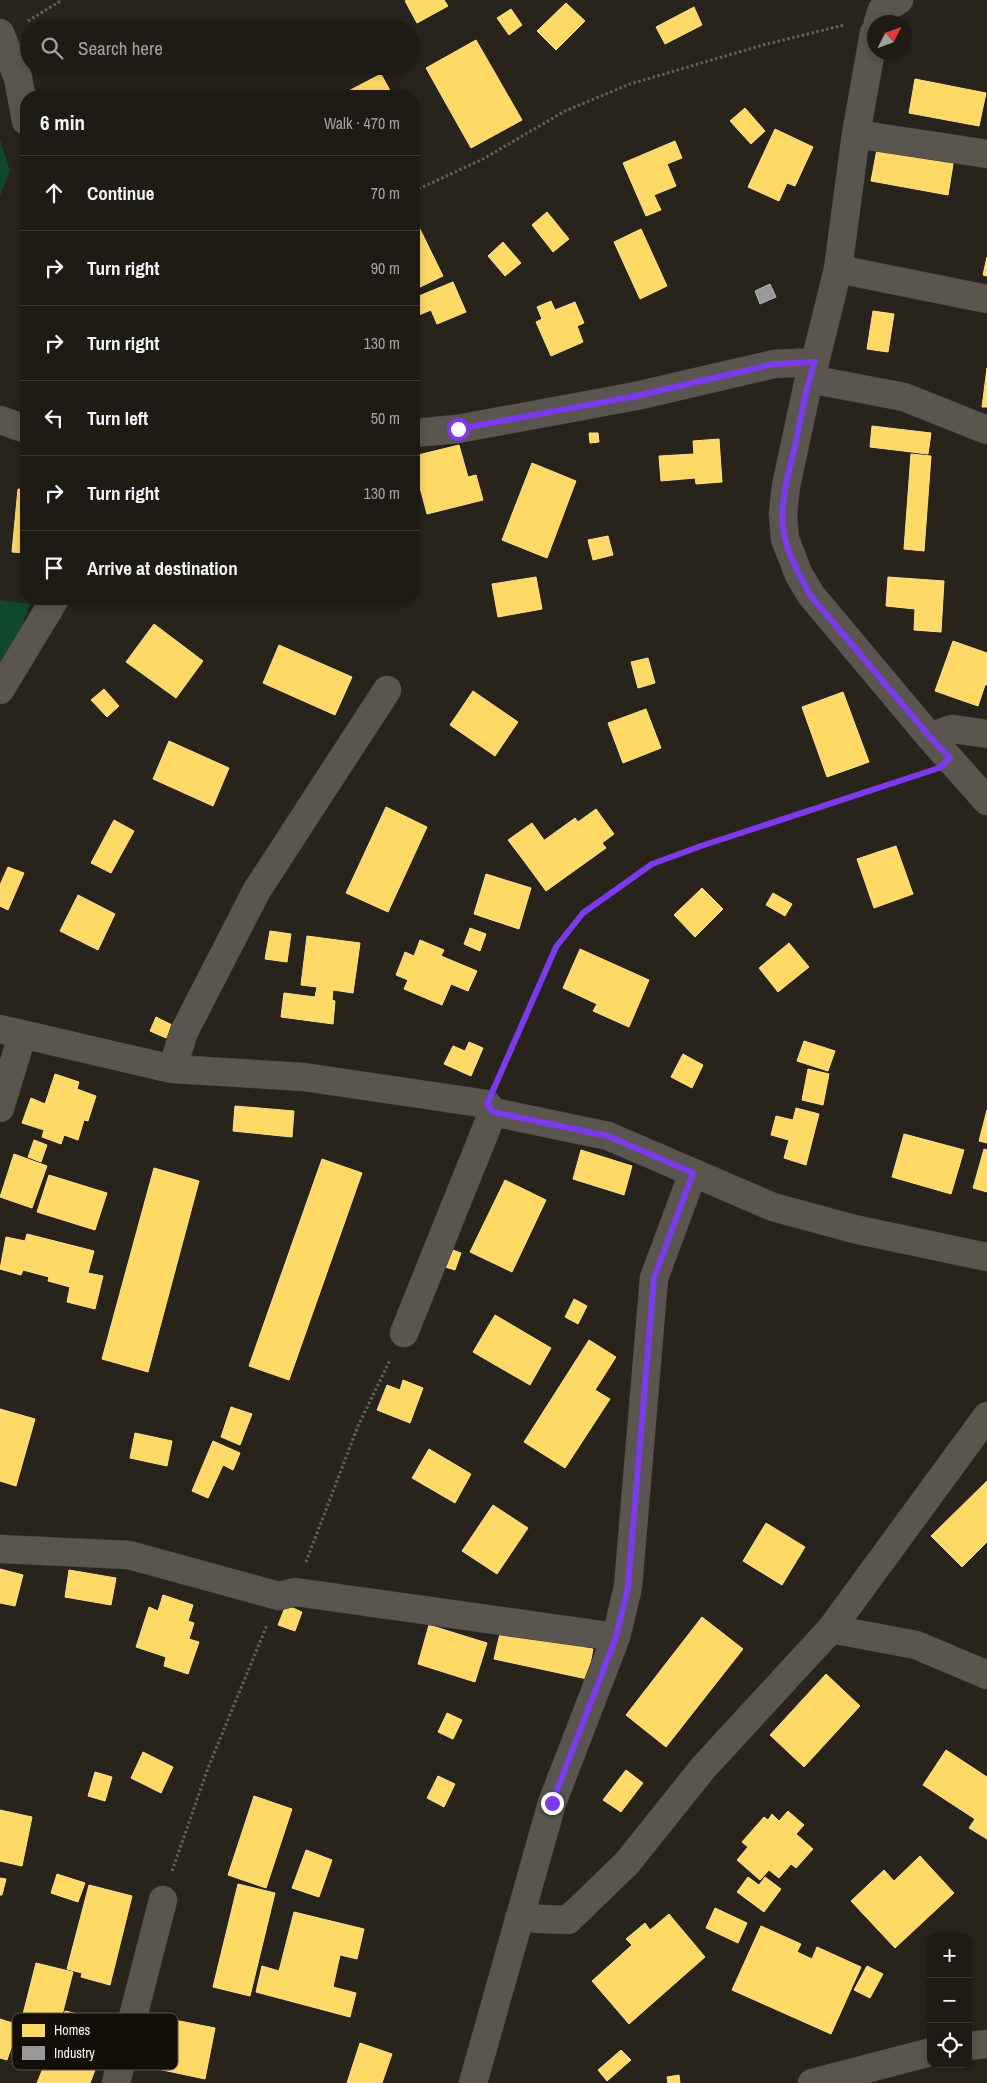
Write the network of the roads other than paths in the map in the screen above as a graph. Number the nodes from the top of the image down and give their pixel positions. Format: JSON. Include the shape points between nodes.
{"nodes":[{"id":1,"x":899,"y":0,"type":"edge"},
{"id":2,"x":880,"y":15,"type":"edge"},
{"id":3,"x":1,"y":35,"type":"edge"},
{"id":4,"x":869,"y":60,"type":"edge"},
{"id":5,"x":20,"y":90,"type":"edge"},
{"id":6,"x":856,"y":134,"type":"junction"},
{"id":7,"x":987,"y":154,"type":"edge"},
{"id":8,"x":838,"y":269,"type":"junction"},
{"id":9,"x":987,"y":299,"type":"edge"},
{"id":10,"x":812,"y":371,"type":"junction"},
{"id":11,"x":0,"y":420,"type":"edge"},
{"id":12,"x":20,"y":427,"type":"edge"},
{"id":13,"x":987,"y":430,"type":"edge"},
{"id":14,"x":420,"y":432,"type":"edge"},
{"id":15,"x":51,"y":605,"type":"edge"},
{"id":16,"x":0,"y":690,"type":"edge"},
{"id":17,"x":388,"y":690,"type":"dead end"},
{"id":18,"x":987,"y":734,"type":"edge"},
{"id":19,"x":930,"y":737,"type":"junction"},
{"id":20,"x":987,"y":801,"type":"edge"},
{"id":21,"x":11,"y":1033,"type":"edge"},
{"id":22,"x":172,"y":1069,"type":"junction"},
{"id":23,"x":0,"y":1108,"type":"edge"},
{"id":24,"x":490,"y":1108,"type":"junction"},
{"id":25,"x":693,"y":1173,"type":"junction"},
{"id":26,"x":987,"y":1257,"type":"edge"},
{"id":27,"x":404,"y":1333,"type":"road end"},
{"id":28,"x":987,"y":1416,"type":"edge"},
{"id":29,"x":0,"y":1549,"type":"edge"},
{"id":30,"x":831,"y":1629,"type":"junction"},
{"id":31,"x":616,"y":1637,"type":"junction"},
{"id":32,"x":987,"y":1675,"type":"edge"},
{"id":33,"x":163,"y":1900,"type":"road end"},
{"id":34,"x":519,"y":1918,"type":"junction"},
{"id":35,"x":134,"y":2013,"type":"edge"},
{"id":36,"x":987,"y":2044,"type":"edge"},
{"id":37,"x":972,"y":2046,"type":"edge"},
{"id":38,"x":927,"y":2053,"type":"edge"},
{"id":39,"x":119,"y":2070,"type":"edge"},
{"id":40,"x":116,"y":2083,"type":"edge"},
{"id":41,"x":473,"y":2083,"type":"edge"},
{"id":42,"x":812,"y":2083,"type":"edge"}],
"edges":[{"from":1,"to":2,"type":"street","via":[[882,10]]},
{"from":3,"to":5,"type":"street"},
{"from":4,"to":6,"type":"street"},
{"from":6,"to":7,"type":"street"},
{"from":6,"to":8,"type":"street"},
{"from":8,"to":9,"type":"street"},
{"from":8,"to":10,"type":"street"},
{"from":10,"to":13,"type":"street","via":[[904,397]]},
{"from":10,"to":14,"type":"street","via":[[774,364],[618,400],[458,429]]},
{"from":10,"to":19,"type":"street","via":[[786,486],[785,539],[810,595]]},
{"from":11,"to":12,"type":"street"},
{"from":15,"to":16,"type":"street"},
{"from":17,"to":22,"type":"street","via":[[257,890],[184,1032]]},
{"from":18,"to":19,"type":"street","via":[[952,729]]},
{"from":19,"to":20,"type":"street"},
{"from":21,"to":22,"type":"street"},
{"from":21,"to":23,"type":"street"},
{"from":22,"to":24,"type":"street","via":[[304,1078]]},
{"from":24,"to":25,"type":"street","via":[[608,1136]]},
{"from":24,"to":27,"type":"street"},
{"from":25,"to":26,"type":"street","via":[[773,1206],[854,1228]]},
{"from":25,"to":31,"type":"street","via":[[654,1278],[628,1587]]},
{"from":28,"to":30,"type":"street"},
{"from":29,"to":31,"type":"street","via":[[130,1555],[287,1594]]},
{"from":30,"to":32,"type":"street","via":[[916,1645]]},
{"from":30,"to":34,"type":"street","via":[[703,1768],[627,1863],[568,1920]]},
{"from":31,"to":34,"type":"street","via":[[552,1803]]},
{"from":33,"to":35,"type":"street"},
{"from":34,"to":41,"type":"street"},
{"from":36,"to":37,"type":"street"},
{"from":38,"to":42,"type":"street"},
{"from":39,"to":40,"type":"street"}]}
